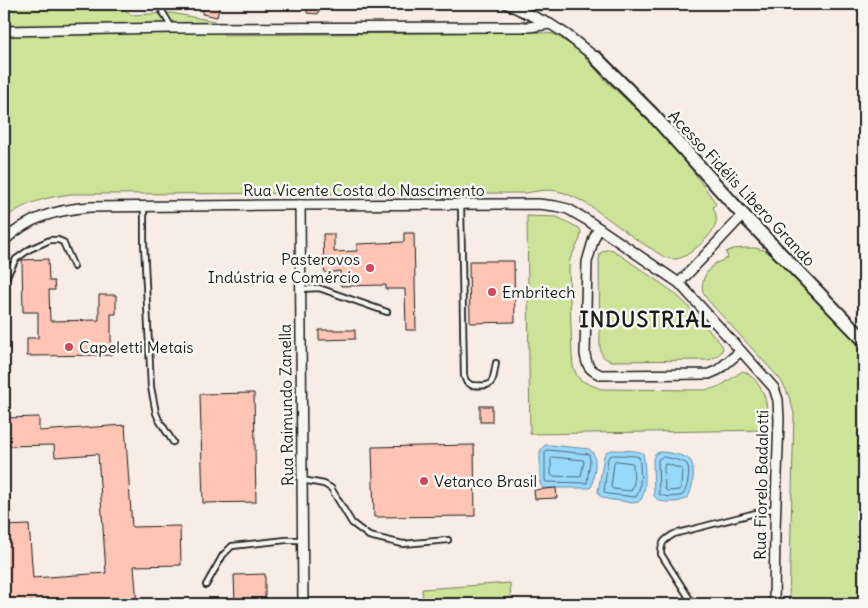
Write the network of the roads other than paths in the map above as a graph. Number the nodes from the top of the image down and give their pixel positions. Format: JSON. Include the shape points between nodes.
{"nodes":[{"id":1,"x":158,"y":4,"type":"edge"},
{"id":2,"x":507,"y":4,"type":"edge"},
{"id":3,"x":550,"y":24,"type":"junction"},
{"id":4,"x":172,"y":28,"type":"junction"},
{"id":5,"x":4,"y":31,"type":"edge"},
{"id":6,"x":596,"y":58,"type":"joint"},
{"id":7,"x":300,"y":205,"type":"junction"},
{"id":8,"x":462,"y":205,"type":"junction"},
{"id":9,"x":144,"y":206,"type":"junction"},
{"id":10,"x":743,"y":215,"type":"junction"},
{"id":11,"x":599,"y":228,"type":"junction"},
{"id":12,"x":4,"y":241,"type":"edge"},
{"id":13,"x":74,"y":267,"type":"dead end"},
{"id":14,"x":4,"y":281,"type":"edge"},
{"id":15,"x":679,"y":283,"type":"junction"},
{"id":16,"x":300,"y":289,"type":"junction"},
{"id":17,"x":386,"y":312,"type":"dead end"},
{"id":18,"x":864,"y":340,"type":"edge"},
{"id":19,"x":741,"y":350,"type":"junction"},
{"id":20,"x":496,"y":363,"type":"dead end"},
{"id":21,"x":173,"y":442,"type":"dead end"},
{"id":22,"x":302,"y":480,"type":"junction"},
{"id":23,"x":776,"y":508,"type":"junction"},
{"id":24,"x":302,"y":540,"type":"junction"},
{"id":25,"x":448,"y":540,"type":"dead end"},
{"id":26,"x":206,"y":585,"type":"dead end"},
{"id":27,"x":303,"y":604,"type":"edge"},
{"id":28,"x":693,"y":604,"type":"edge"},
{"id":29,"x":774,"y":604,"type":"edge"}],
"edges":[{"from":1,"to":4,"type":"lane"},
{"from":2,"to":3,"type":"street"},
{"from":3,"to":4,"type":"street","via":[[529,27]]},
{"from":3,"to":6,"type":"street"},
{"from":4,"to":5,"type":"street"},
{"from":6,"to":10,"type":"street","name":"Acesso Fidélis Líbero Grando"},
{"from":7,"to":8,"type":"street","name":"Rua Vicente Costa do Nascimento"},
{"from":7,"to":9,"type":"street","name":"Rua Vicente Costa do Nascimento"},
{"from":7,"to":16,"type":"street","name":"Rua Raimundo Zanella"},
{"from":8,"to":11,"type":"street","name":"Rua Vicente Costa do Nascimento","via":[[555,206],[568,209]]},
{"from":8,"to":20,"type":"lane","via":[[466,381],[471,386],[486,387],[493,380]]},
{"from":9,"to":12,"type":"street","name":"Rua Vicente Costa do Nascimento","via":[[67,209],[30,222]]},
{"from":9,"to":21,"type":"lane","via":[[151,387],[158,420]]},
{"from":10,"to":15,"type":"street"},
{"from":10,"to":18,"type":"street","name":"Acesso Fidélis Líbero Grando"},
{"from":11,"to":15,"type":"street","name":"Rua Vicente Costa do Nascimento"},
{"from":11,"to":19,"type":"street","via":[[587,262],[585,354],[589,368],[601,375],[709,374]]},
{"from":13,"to":14,"type":"lane","via":[[63,242],[50,240],[16,259]]},
{"from":15,"to":19,"type":"street","name":"Rua Fiorelo Badalotti"},
{"from":16,"to":17,"type":"lane","via":[[319,288]]},
{"from":16,"to":22,"type":"street","name":"Rua Raimundo Zanella"},
{"from":19,"to":23,"type":"street","name":"Rua Fiorelo Badalotti","via":[[774,388],[778,400]]},
{"from":22,"to":24,"type":"street","name":"Rua Raimundo Zanella"},
{"from":22,"to":25,"type":"lane","via":[[331,488],[352,523],[369,536],[403,544]]},
{"from":23,"to":28,"type":"lane","via":[[665,539],[661,554]]},
{"from":23,"to":29,"type":"street","name":"Rua Fiorelo Badalotti"},
{"from":24,"to":26,"type":"lane","via":[[232,546]]},
{"from":24,"to":27,"type":"street","name":"Rua Raimundo Zanella"}]}
